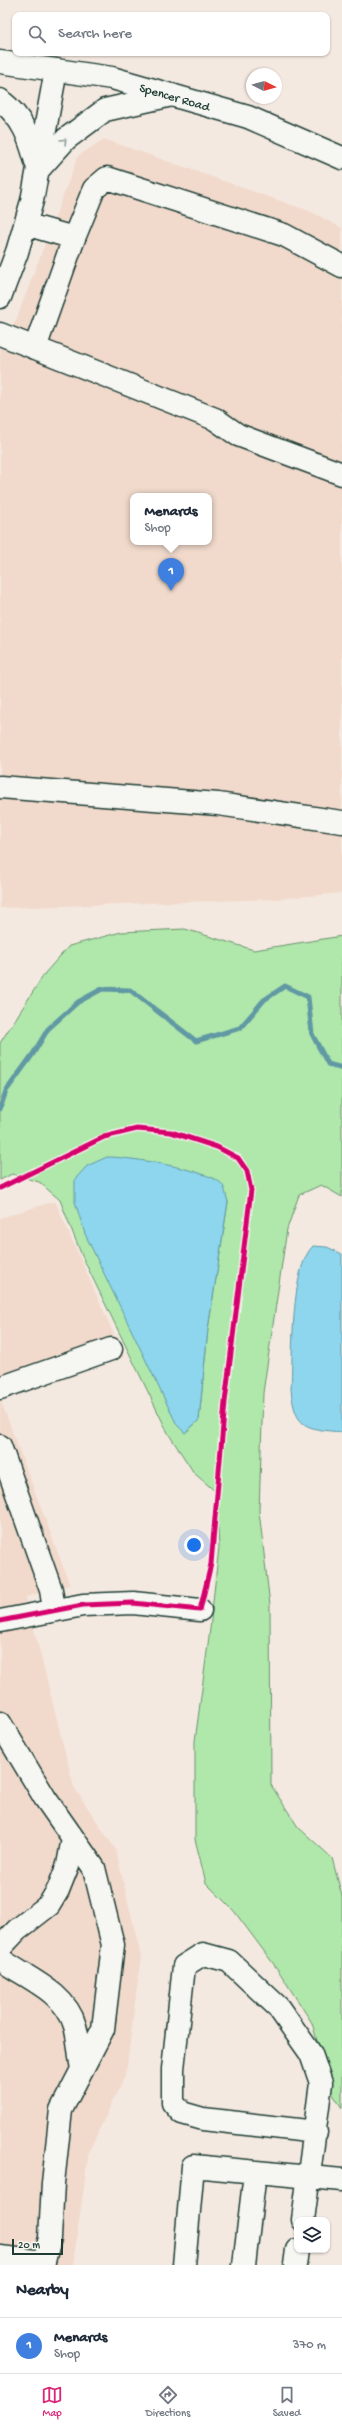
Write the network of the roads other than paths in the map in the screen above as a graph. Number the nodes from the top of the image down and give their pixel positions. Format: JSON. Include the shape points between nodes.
{"nodes":[{"id":1,"x":0,"y":62,"type":"edge"},
{"id":2,"x":56,"y":70,"type":"junction"},
{"id":3,"x":172,"y":95,"type":"junction"},
{"id":4,"x":0,"y":100,"type":"edge"},
{"id":5,"x":342,"y":158,"type":"edge"},
{"id":6,"x":38,"y":170,"type":"junction"},
{"id":7,"x":25,"y":224,"type":"junction"},
{"id":8,"x":74,"y":238,"type":"junction"},
{"id":9,"x":342,"y":266,"type":"edge"},
{"id":10,"x":0,"y":296,"type":"edge"},
{"id":11,"x":0,"y":334,"type":"edge"},
{"id":12,"x":35,"y":348,"type":"junction"},
{"id":13,"x":342,"y":474,"type":"edge"},
{"id":14,"x":0,"y":787,"type":"edge"},
{"id":15,"x":342,"y":822,"type":"edge"},
{"id":16,"x":111,"y":1349,"type":"dead end"},
{"id":17,"x":0,"y":1388,"type":"edge"},
{"id":18,"x":0,"y":1446,"type":"edge"},
{"id":19,"x":54,"y":1609,"type":"junction"},
{"id":20,"x":200,"y":1610,"type":"dead end"},
{"id":21,"x":0,"y":1621,"type":"edge"},
{"id":22,"x":0,"y":1723,"type":"edge"},
{"id":23,"x":73,"y":1838,"type":"junction"},
{"id":24,"x":0,"y":1948,"type":"edge"},
{"id":25,"x":0,"y":1959,"type":"edge"},
{"id":26,"x":82,"y":2069,"type":"junction"},
{"id":27,"x":316,"y":2132,"type":"junction"},
{"id":28,"x":255,"y":2173,"type":"junction"},
{"id":29,"x":310,"y":2178,"type":"junction"},
{"id":30,"x":342,"y":2180,"type":"edge"},
{"id":31,"x":304,"y":2217,"type":"edge"},
{"id":32,"x":297,"y":2253,"type":"edge"},
{"id":33,"x":0,"y":2257,"type":"edge"},
{"id":34,"x":44,"y":2263,"type":"edge"},
{"id":35,"x":184,"y":2265,"type":"edge"},
{"id":36,"x":244,"y":2265,"type":"edge"},
{"id":37,"x":295,"y":2265,"type":"edge"}],
"edges":[{"from":1,"to":2,"type":"main road","name":"Spencer Road"},
{"from":2,"to":3,"type":"main road","name":"Spencer Road","via":[[112,78]]},
{"from":2,"to":6,"type":"main road"},
{"from":3,"to":5,"type":"main road","name":"Spencer Road","via":[[248,117]]},
{"from":6,"to":3,"type":"main road","one_way":true,"via":[[66,138],[105,110]]},
{"from":4,"to":6,"type":"main road","via":[[13,110],[29,135]]},
{"from":6,"to":7,"type":"main road"},
{"from":7,"to":8,"type":"main road"},
{"from":7,"to":10,"type":"main road"},
{"from":8,"to":9,"type":"main road","via":[[94,188],[107,178],[284,235]]},
{"from":8,"to":12,"type":"main road"},
{"from":11,"to":12,"type":"main road"},
{"from":12,"to":13,"type":"main road","via":[[215,419],[238,435]]},
{"from":14,"to":15,"type":"main road","via":[[218,804]]},
{"from":16,"to":17,"type":"main road"},
{"from":18,"to":19,"type":"main road","via":[[51,1590]]},
{"from":19,"to":20,"type":"main road","via":[[83,1604],[133,1603]]},
{"from":19,"to":21,"type":"main road"},
{"from":22,"to":23,"type":"main road","via":[[45,1798]]},
{"from":23,"to":24,"type":"main road","via":[[68,1865],[58,1890],[48,1905],[17,1930]]},
{"from":23,"to":26,"type":"main road","via":[[94,1868],[113,1946],[103,2029]]},
{"from":25,"to":26,"type":"main road","via":[[51,1992],[63,2004],[75,2025]]},
{"from":26,"to":34,"type":"main road","via":[[61,2110],[50,2238]]},
{"from":27,"to":27,"type":"main road","via":[[203,2119],[182,2114],[173,2103],[172,2069],[184,1966],[203,1954],[229,1961],[278,2007],[311,2054],[321,2084]]},
{"from":27,"to":29,"type":"main road"},
{"from":28,"to":29,"type":"main road"},
{"from":28,"to":35,"type":"main road","via":[[193,2166]]},
{"from":28,"to":36,"type":"main road"},
{"from":29,"to":30,"type":"main road"},
{"from":29,"to":31,"type":"main road"},
{"from":32,"to":37,"type":"main road"},
{"from":33,"to":34,"type":"main road"}]}
